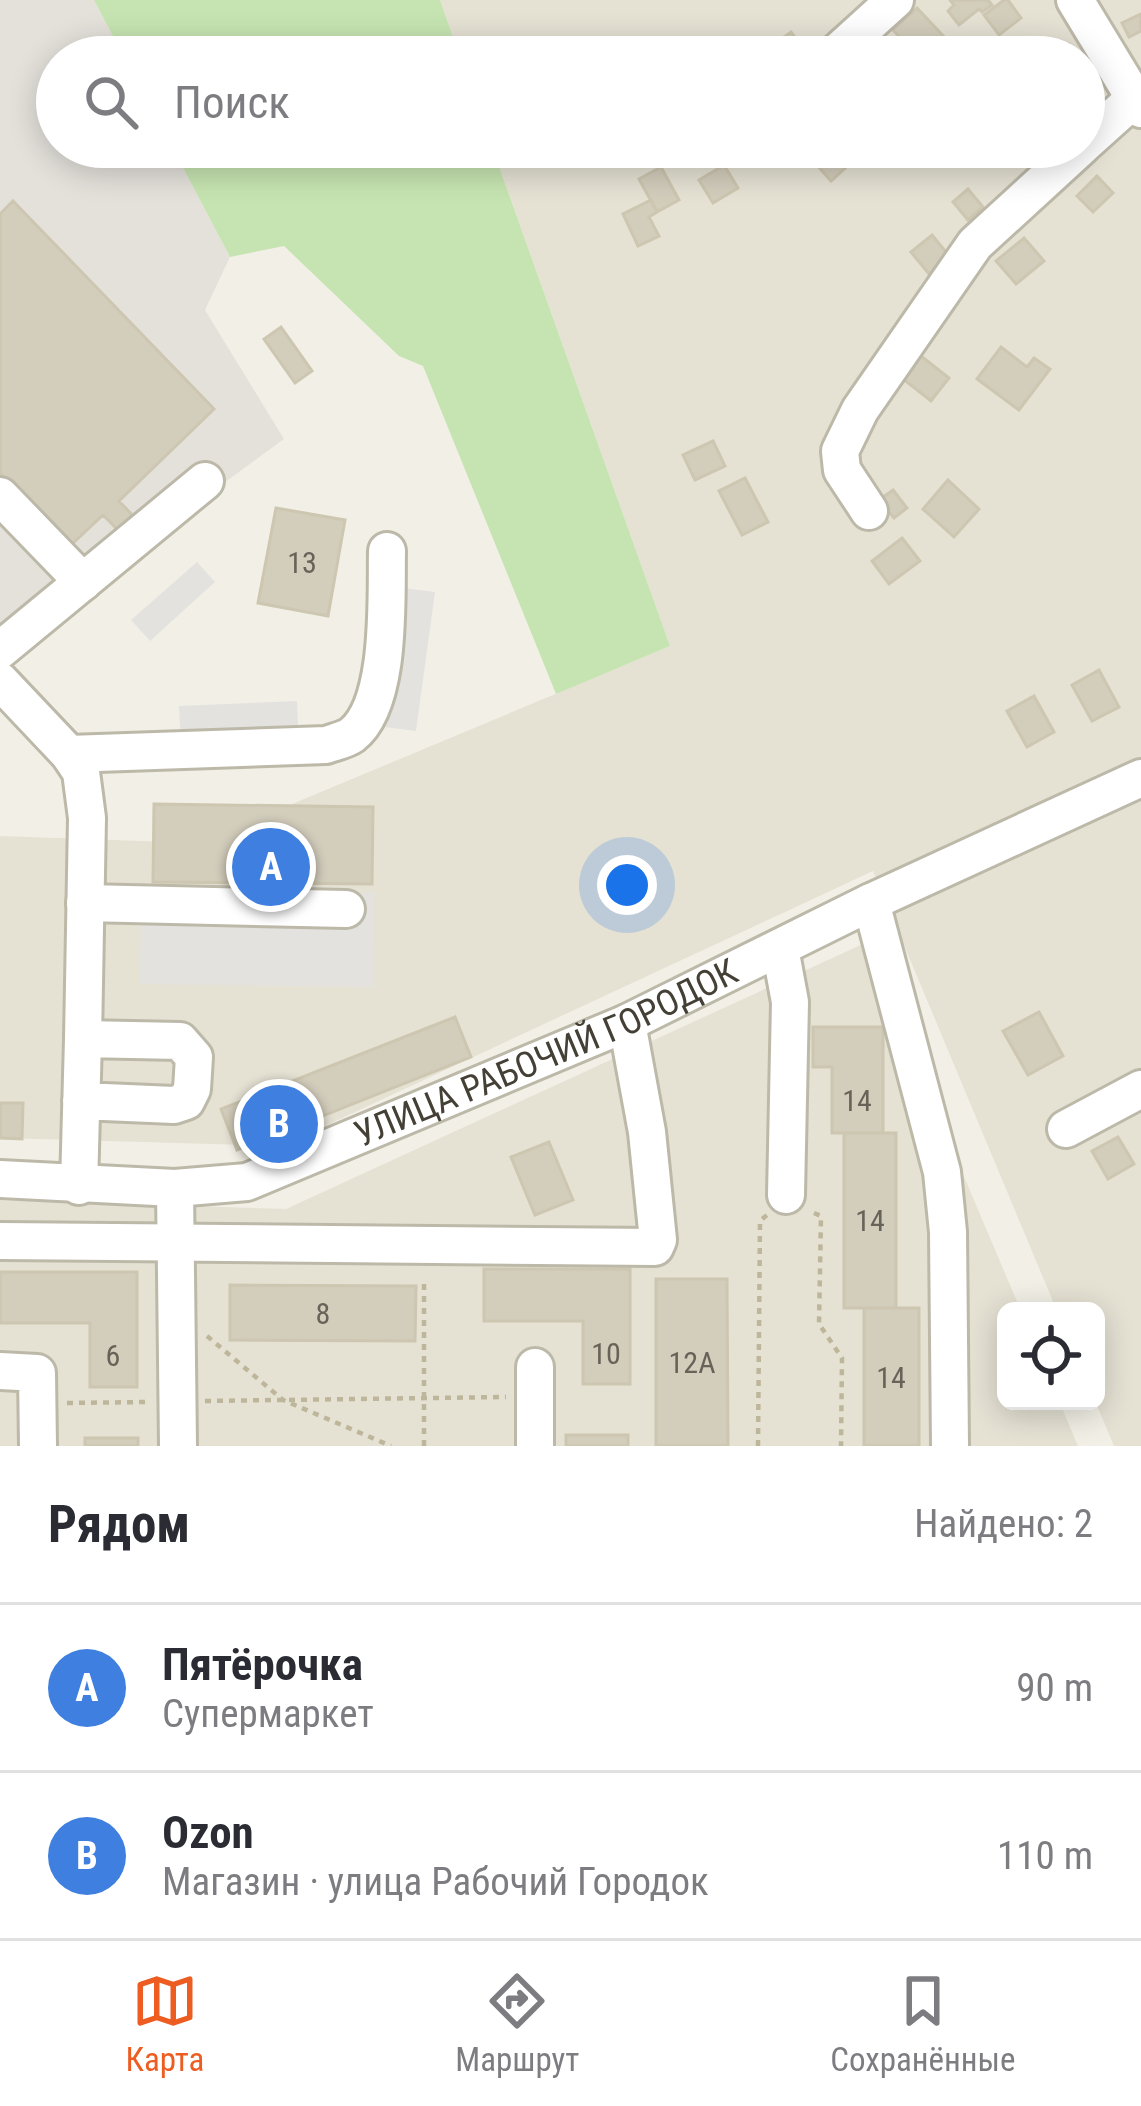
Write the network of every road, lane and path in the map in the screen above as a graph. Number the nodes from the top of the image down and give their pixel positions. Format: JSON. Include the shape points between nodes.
{"nodes":[{"id":1,"x":895,"y":0,"type":"edge"},
{"id":2,"x":1075,"y":0,"type":"edge"},
{"id":3,"x":855,"y":36,"type":"edge"},
{"id":4,"x":1097,"y":36,"type":"edge"},
{"id":5,"x":1105,"y":49,"type":"edge"},
{"id":6,"x":1139,"y":104,"type":"edge"},
{"id":7,"x":1105,"y":128,"type":"edge"},
{"id":8,"x":1057,"y":168,"type":"edge"},
{"id":9,"x":205,"y":482,"type":"dead end"},
{"id":10,"x":0,"y":496,"type":"edge"},
{"id":11,"x":868,"y":511,"type":"dead end"},
{"id":12,"x":387,"y":551,"type":"dead end"},
{"id":13,"x":83,"y":582,"type":"junction"},
{"id":14,"x":0,"y":650,"type":"edge"},
{"id":15,"x":0,"y":681,"type":"edge"},
{"id":16,"x":69,"y":754,"type":"junction"},
{"id":17,"x":1141,"y":778,"type":"edge"},
{"id":18,"x":871,"y":902,"type":"junction"},
{"id":19,"x":85,"y":903,"type":"junction"},
{"id":20,"x":346,"y":909,"type":"dead end"},
{"id":21,"x":780,"y":948,"type":"junction"},
{"id":22,"x":627,"y":1023,"type":"junction"},
{"id":23,"x":83,"y":1039,"type":"junction"},
{"id":24,"x":1141,"y":1090,"type":"edge"},
{"id":25,"x":81,"y":1101,"type":"junction"},
{"id":26,"x":1066,"y":1129,"type":"dead end"},
{"id":27,"x":0,"y":1179,"type":"edge"},
{"id":28,"x":79,"y":1186,"type":"junction"},
{"id":29,"x":175,"y":1188,"type":"junction"},
{"id":30,"x":790,"y":1207,"type":"junction"},
{"id":31,"x":0,"y":1240,"type":"edge"},
{"id":32,"x":175,"y":1244,"type":"junction"},
{"id":33,"x":424,"y":1245,"type":"junction"},
{"id":34,"x":207,"y":1336,"type":"dead end"},
{"id":35,"x":0,"y":1371,"type":"edge"},
{"id":36,"x":536,"y":1382,"type":"joint"},
{"id":37,"x":424,"y":1398,"type":"junction"},
{"id":38,"x":283,"y":1400,"type":"junction"},
{"id":39,"x":177,"y":1402,"type":"junction"},
{"id":40,"x":37,"y":1403,"type":"junction"},
{"id":41,"x":38,"y":1446,"type":"edge"},
{"id":42,"x":178,"y":1446,"type":"edge"},
{"id":43,"x":391,"y":1446,"type":"edge"},
{"id":44,"x":424,"y":1446,"type":"edge"},
{"id":45,"x":536,"y":1446,"type":"edge"},
{"id":46,"x":758,"y":1446,"type":"edge"},
{"id":47,"x":842,"y":1446,"type":"edge"},
{"id":48,"x":950,"y":1446,"type":"edge"}],
"edges":[{"from":1,"to":3,"type":"street"},
{"from":2,"to":4,"type":"street"},
{"from":5,"to":6,"type":"street"},
{"from":6,"to":7,"type":"street"},
{"from":8,"to":11,"type":"street","via":[[976,244],[860,410],[840,451],[842,470]]},
{"from":9,"to":13,"type":"street"},
{"from":10,"to":13,"type":"street"},
{"from":12,"to":16,"type":"street","via":[[379,685],[350,737],[326,745]]},
{"from":13,"to":14,"type":"street"},
{"from":15,"to":16,"type":"street"},
{"from":16,"to":19,"type":"street","via":[[86,796]]},
{"from":17,"to":18,"type":"street","name":"УЛИЦА РАБОЧИЙ ГОРОДОК"},
{"from":18,"to":21,"type":"street","name":"УЛИЦА РАБОЧИЙ ГОРОДОК"},
{"from":18,"to":48,"type":"street","via":[[943,1172]]},
{"from":19,"to":20,"type":"street"},
{"from":19,"to":23,"type":"street"},
{"from":21,"to":22,"type":"street","name":"УЛИЦА РАБОЧИЙ ГОРОДОК"},
{"from":21,"to":30,"type":"street","via":[[790,1003]]},
{"from":22,"to":29,"type":"street","name":"УЛИЦА РАБОЧИЙ ГОРОДОК","via":[[247,1183]]},
{"from":22,"to":33,"type":"street","via":[[647,1132],[655,1247]]},
{"from":23,"to":25,"type":"street"},
{"from":23,"to":25,"type":"street","via":[[180,1041],[194,1057],[186,1101]]},
{"from":24,"to":26,"type":"street"},
{"from":25,"to":28,"type":"street"},
{"from":27,"to":28,"type":"street","name":"УЛИЦА РАБОЧИЙ ГОРОДОК"},
{"from":28,"to":29,"type":"street","name":"УЛИЦА РАБОЧИЙ ГОРОДОК"},
{"from":29,"to":32,"type":"street"},
{"from":30,"to":46,"type":"path","via":[[760,1221]]},
{"from":30,"to":47,"type":"path","via":[[821,1216],[819,1324],[842,1358]]},
{"from":31,"to":32,"type":"street"},
{"from":32,"to":33,"type":"street"},
{"from":32,"to":39,"type":"street"},
{"from":33,"to":37,"type":"path"},
{"from":34,"to":38,"type":"path"},
{"from":35,"to":40,"type":"street","via":[[35,1371]]},
{"from":36,"to":37,"type":"path"},
{"from":36,"to":45,"type":"street"},
{"from":37,"to":38,"type":"path"},
{"from":37,"to":44,"type":"path"},
{"from":38,"to":39,"type":"path"},
{"from":38,"to":43,"type":"path"},
{"from":39,"to":40,"type":"path"},
{"from":39,"to":42,"type":"street"},
{"from":40,"to":41,"type":"street"}]}
